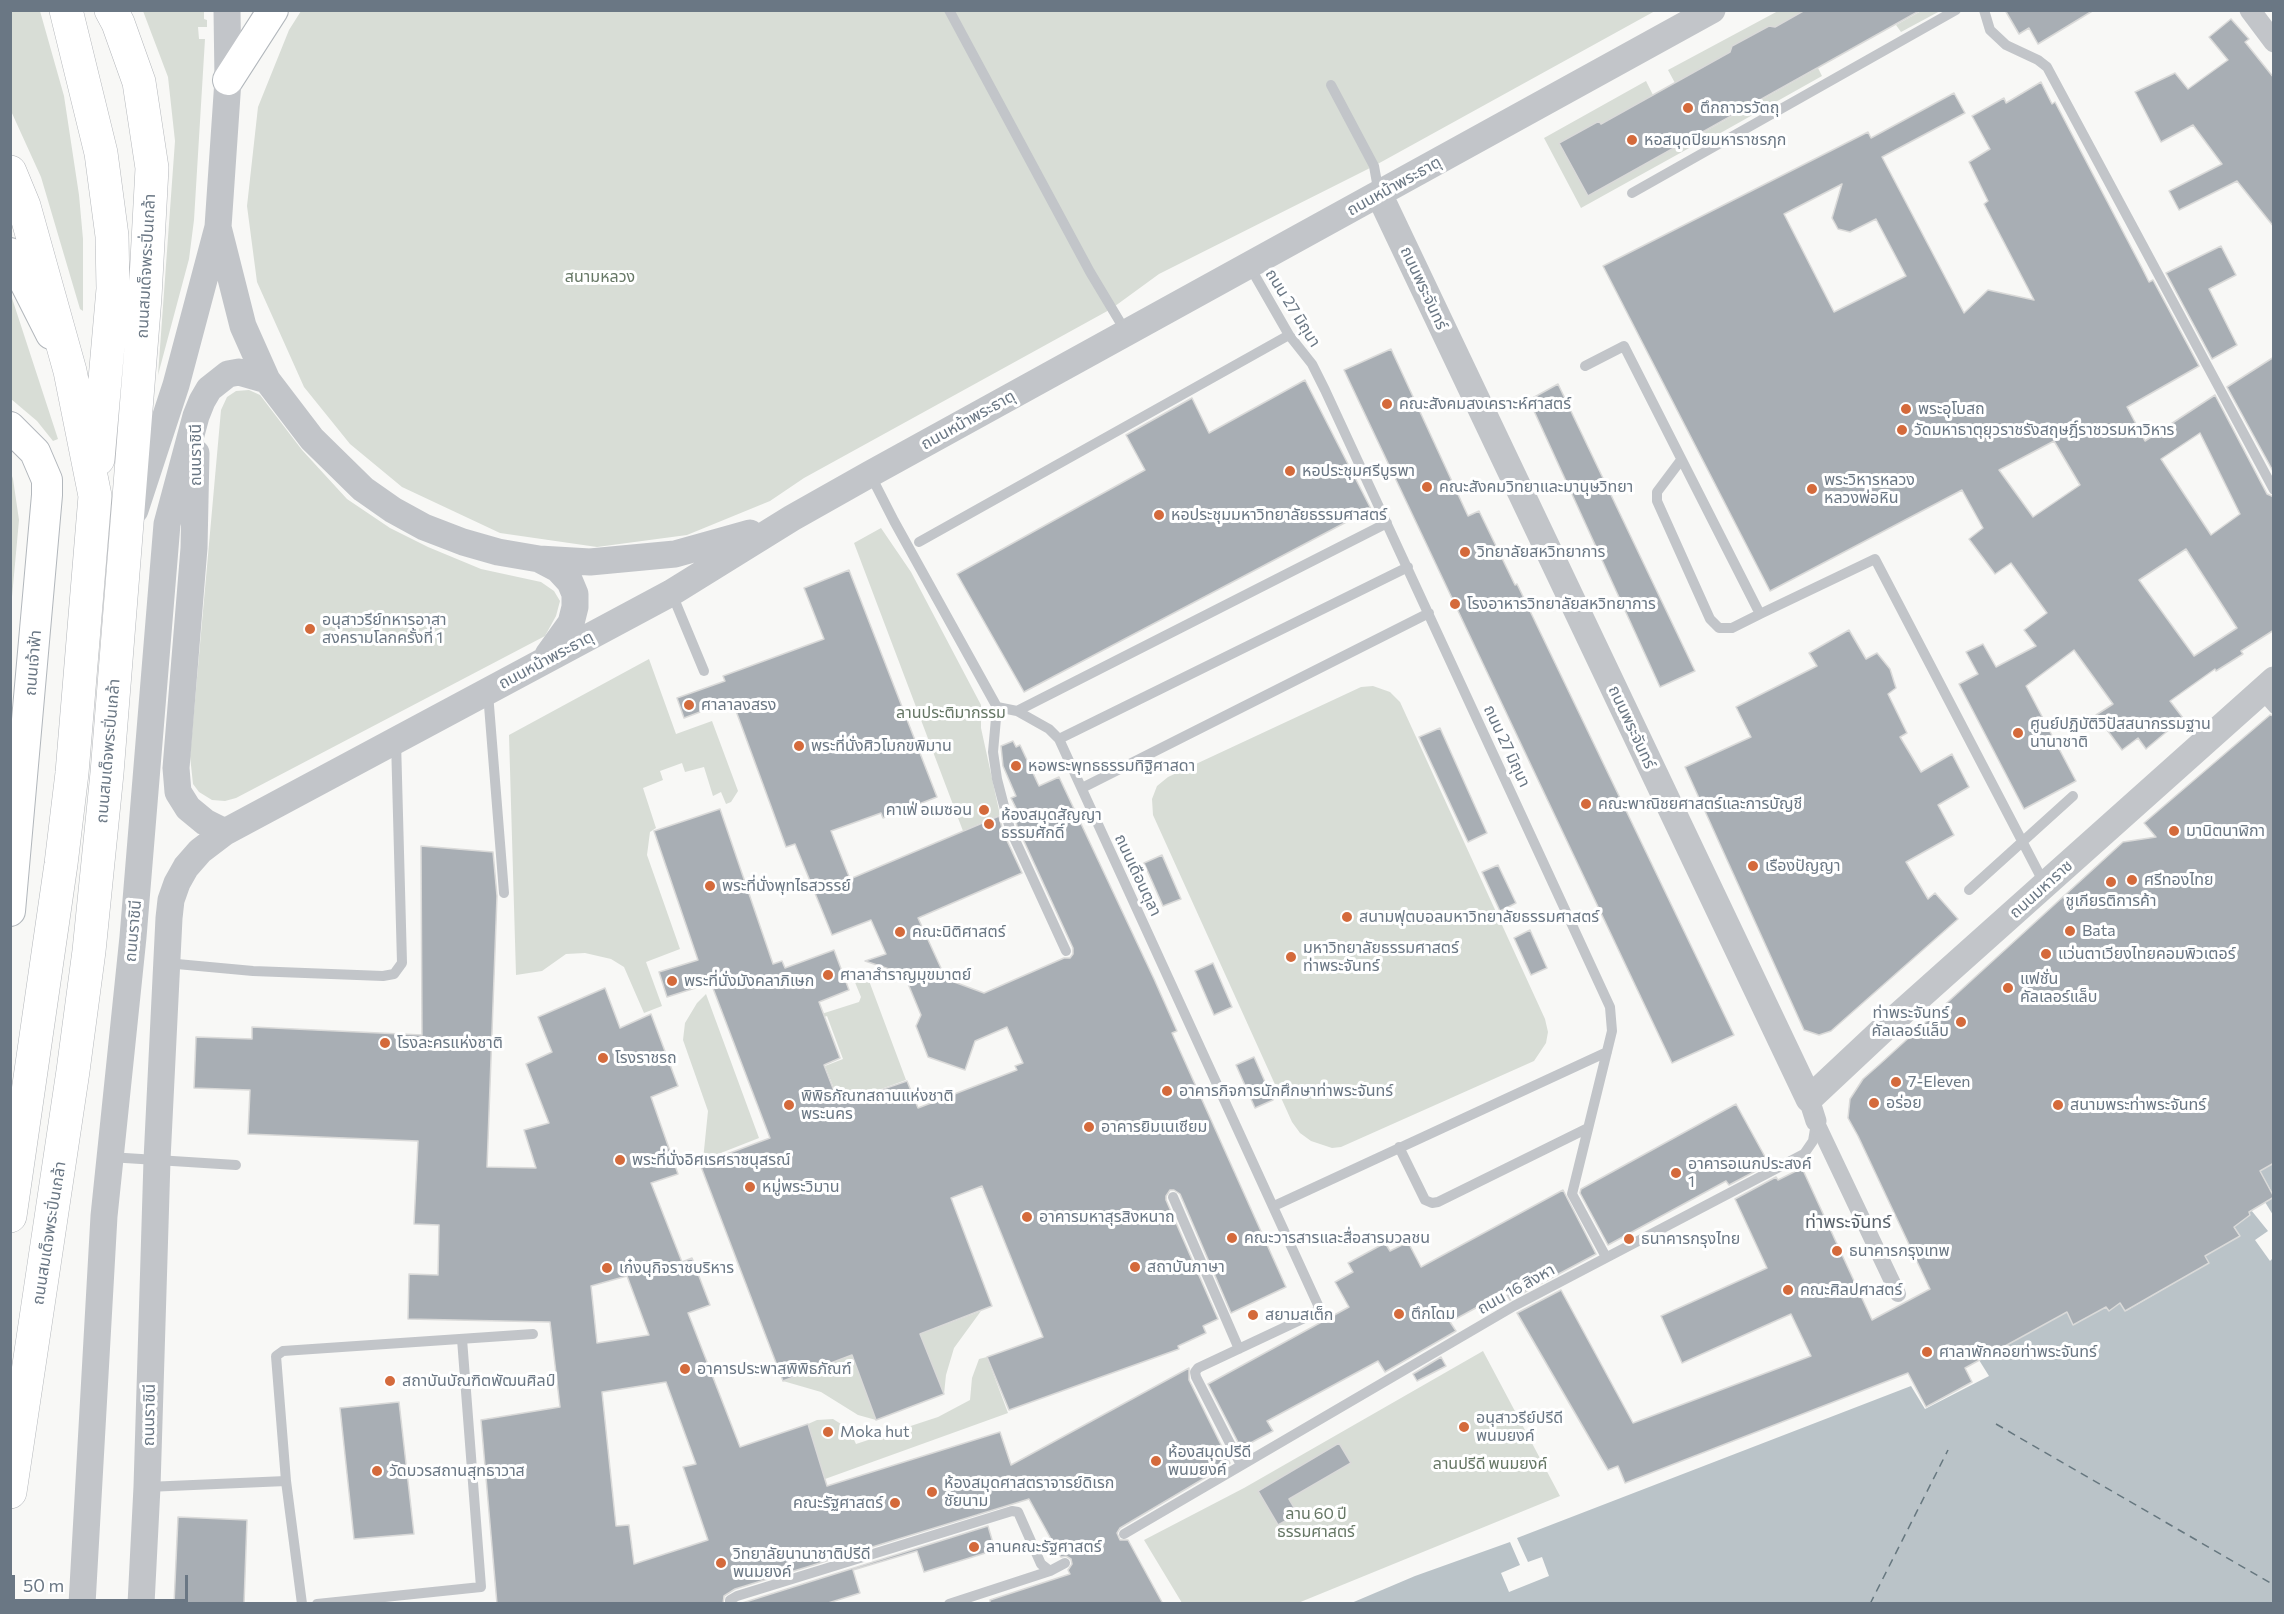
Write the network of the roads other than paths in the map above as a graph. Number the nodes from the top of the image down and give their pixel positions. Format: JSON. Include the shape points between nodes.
{"nodes":[{"id":1,"x":66,"y":10,"type":"edge"},
{"id":2,"x":111,"y":10,"type":"edge"},
{"id":3,"x":227,"y":10,"type":"edge"},
{"id":4,"x":273,"y":10,"type":"edge"},
{"id":5,"x":949,"y":10,"type":"edge"},
{"id":6,"x":1712,"y":10,"type":"edge"},
{"id":7,"x":1956,"y":10,"type":"edge"},
{"id":8,"x":1984,"y":10,"type":"edge"},
{"id":9,"x":2250,"y":10,"type":"edge"},
{"id":10,"x":2274,"y":42,"type":"edge"},
{"id":11,"x":228,"y":80,"type":"junction"},
{"id":12,"x":1331,"y":85,"type":"dead end"},
{"id":13,"x":10,"y":172,"type":"edge"},
{"id":14,"x":1632,"y":193,"type":"dead end"},
{"id":15,"x":1379,"y":194,"type":"junction"},
{"id":16,"x":218,"y":227,"type":"junction"},
{"id":17,"x":10,"y":253,"type":"edge"},
{"id":18,"x":1250,"y":267,"type":"junction"},
{"id":19,"x":1126,"y":332,"type":"junction"},
{"id":20,"x":1289,"y":335,"type":"junction"},
{"id":21,"x":1585,"y":366,"type":"dead end"},
{"id":22,"x":70,"y":371,"type":"junction"},
{"id":23,"x":267,"y":380,"type":"junction"},
{"id":24,"x":196,"y":416,"type":"junction"},
{"id":25,"x":10,"y":427,"type":"edge"},
{"id":26,"x":1681,"y":460,"type":"junction"},
{"id":27,"x":870,"y":474,"type":"junction"},
{"id":28,"x":2274,"y":490,"type":"edge"},
{"id":29,"x":95,"y":496,"type":"junction"},
{"id":30,"x":792,"y":518,"type":"junction"},
{"id":31,"x":1387,"y":523,"type":"junction"},
{"id":32,"x":127,"y":534,"type":"junction"},
{"id":33,"x":919,"y":542,"type":"dead end"},
{"id":34,"x":539,"y":559,"type":"junction"},
{"id":35,"x":1408,"y":567,"type":"junction"},
{"id":36,"x":671,"y":593,"type":"junction"},
{"id":37,"x":1430,"y":613,"type":"junction"},
{"id":38,"x":1760,"y":614,"type":"junction"},
{"id":39,"x":543,"y":662,"type":"junction"},
{"id":40,"x":704,"y":671,"type":"dead end"},
{"id":41,"x":488,"y":692,"type":"junction"},
{"id":42,"x":2269,"y":694,"type":"edge"},
{"id":43,"x":997,"y":707,"type":"junction"},
{"id":44,"x":1017,"y":711,"type":"junction"},
{"id":45,"x":1059,"y":739,"type":"junction"},
{"id":46,"x":396,"y":740,"type":"junction"},
{"id":47,"x":1082,"y":788,"type":"junction"},
{"id":48,"x":2073,"y":796,"type":"dead end"},
{"id":49,"x":225,"y":832,"type":"junction"},
{"id":50,"x":2022,"y":842,"type":"junction"},
{"id":51,"x":13,"y":852,"type":"edge"},
{"id":52,"x":2045,"y":885,"type":"junction"},
{"id":53,"x":1969,"y":890,"type":"dead end"},
{"id":54,"x":504,"y":893,"type":"dead end"},
{"id":55,"x":10,"y":911,"type":"edge"},
{"id":56,"x":1066,"y":951,"type":"dead end"},
{"id":57,"x":166,"y":963,"type":"junction"},
{"id":58,"x":1608,"y":1052,"type":"junction"},
{"id":59,"x":1812,"y":1110,"type":"junction"},
{"id":60,"x":1588,"y":1128,"type":"junction"},
{"id":61,"x":1399,"y":1147,"type":"junction"},
{"id":62,"x":109,"y":1156,"type":"junction"},
{"id":63,"x":157,"y":1160,"type":"junction"},
{"id":64,"x":236,"y":1165,"type":"dead end"},
{"id":65,"x":1173,"y":1197,"type":"dead end"},
{"id":66,"x":1274,"y":1206,"type":"junction"},
{"id":67,"x":10,"y":1216,"type":"edge"},
{"id":68,"x":1606,"y":1257,"type":"junction"},
{"id":69,"x":1898,"y":1294,"type":"dead end"},
{"id":70,"x":533,"y":1334,"type":"dead end"},
{"id":71,"x":462,"y":1339,"type":"junction"},
{"id":72,"x":1239,"y":1348,"type":"junction"},
{"id":73,"x":1241,"y":1465,"type":"junction"},
{"id":74,"x":286,"y":1480,"type":"junction"},
{"id":75,"x":147,"y":1487,"type":"junction"},
{"id":76,"x":10,"y":1492,"type":"edge"},
{"id":77,"x":1124,"y":1534,"type":"dead end"},
{"id":78,"x":1065,"y":1563,"type":"dead end"},
{"id":79,"x":1050,"y":1571,"type":"junction"},
{"id":80,"x":82,"y":1604,"type":"edge"},
{"id":81,"x":141,"y":1604,"type":"edge"},
{"id":82,"x":302,"y":1604,"type":"edge"},
{"id":83,"x":317,"y":1604,"type":"edge"},
{"id":84,"x":730,"y":1604,"type":"edge"},
{"id":85,"x":949,"y":1604,"type":"edge"}],
"edges":[{"from":1,"to":29,"type":"main road","via":[[101,153],[112,236],[113,289]]},
{"from":2,"to":32,"type":"main road","name":"ถนนสมเด็จพระปิ่นเกล้า","via":[[139,82],[152,168]]},
{"from":3,"to":11,"type":"street","name":"ถนนราชินี"},
{"from":4,"to":11,"type":"main road"},
{"from":5,"to":19,"type":"lane"},
{"from":6,"to":15,"type":"street","name":"ถนนหน้าพระธาตุ"},
{"from":7,"to":14,"type":"lane"},
{"from":8,"to":28,"type":"lane","via":[[1990,30],[2006,45],[2047,67]]},
{"from":9,"to":10,"type":"street"},
{"from":11,"to":16,"type":"street","name":"ถนนราชินี"},
{"from":12,"to":15,"type":"lane","via":[[1374,166]]},
{"from":13,"to":22,"type":"main road","name":"ถนนสมเด็จพระปิ่นเกล้า","via":[[24,206]]},
{"from":15,"to":18,"type":"street","name":"ถนนหน้าพระธาตุ"},
{"from":15,"to":59,"type":"street","name":"ถนนพระจันทร์"},
{"from":16,"to":23,"type":"street","via":[[243,326]]},
{"from":16,"to":32,"type":"street","name":"ถนนราชินี","via":[[176,385]]},
{"from":17,"to":22,"type":"main road"},
{"from":18,"to":19,"type":"street","name":"ถนนหน้าพระธาตุ"},
{"from":18,"to":20,"type":"lane","name":"ถนน 27 มิถุนา"},
{"from":19,"to":27,"type":"street","name":"ถนนหน้าพระธาตุ"},
{"from":20,"to":31,"type":"lane","name":"ถนน 27 มิถุนา","via":[[1312,364]]},
{"from":20,"to":33,"type":"lane"},
{"from":21,"to":26,"type":"lane","via":[[1624,346]]},
{"from":22,"to":29,"type":"main road","name":"ถนนสมเด็จพระปิ่นเกล้า"},
{"from":23,"to":24,"type":"street","via":[[248,373],[228,375],[209,389]]},
{"from":23,"to":34,"type":"street","via":[[312,439],[374,497],[424,527],[463,542]]},
{"from":24,"to":49,"type":"street","name":"ถนนราชินี","via":[[194,548],[176,768],[178,792],[188,808]]},
{"from":24,"to":62,"type":"street","name":"ถนนราชินี","via":[[167,524],[133,937]]},
{"from":25,"to":51,"type":"main road","name":"ถนนเจ้าฟ้า","via":[[35,452],[47,480]]},
{"from":26,"to":38,"type":"lane"},
{"from":26,"to":38,"type":"lane","via":[[1657,492],[1658,501],[1710,619],[1719,627],[1732,628]]},
{"from":27,"to":30,"type":"street","name":"ถนนหน้าพระธาตุ"},
{"from":27,"to":43,"type":"lane"},
{"from":29,"to":67,"type":"main road","name":"ถนนสมเด็จพระปิ่นเกล้า","via":[[62,864]]},
{"from":30,"to":34,"type":"street","via":[[675,554],[590,562]]},
{"from":30,"to":36,"type":"street","name":"ถนนหน้าพระธาตุ"},
{"from":31,"to":35,"type":"lane","name":"ถนน 27 มิถุนา"},
{"from":31,"to":44,"type":"lane"},
{"from":32,"to":76,"type":"main road","name":"ถนนสมเด็จพระปิ่นเกล้า","via":[[106,784],[74,1071]]},
{"from":34,"to":39,"type":"street","via":[[558,569],[575,594],[571,623]]},
{"from":35,"to":37,"type":"lane","name":"ถนน 27 มิถุนา"},
{"from":35,"to":45,"type":"lane"},
{"from":36,"to":39,"type":"street","name":"ถนนหน้าพระธาตุ"},
{"from":36,"to":40,"type":"lane"},
{"from":37,"to":47,"type":"lane"},
{"from":37,"to":58,"type":"lane","name":"ถนน 27 มิถุนา","via":[[1610,1007],[1612,1031]]},
{"from":38,"to":50,"type":"lane","via":[[1875,559]]},
{"from":39,"to":41,"type":"street","name":"ถนนหน้าพระธาตุ"},
{"from":41,"to":46,"type":"street","name":"ถนนหน้าพระธาตุ"},
{"from":41,"to":54,"type":"lane"},
{"from":42,"to":52,"type":"street","name":"ถนนมหาราช"},
{"from":43,"to":44,"type":"lane","name":"ถนนเดือนตุลา"},
{"from":43,"to":56,"type":"lane","via":[[993,752],[1010,829]]},
{"from":44,"to":45,"type":"lane","name":"ถนนเดือนตุลา"},
{"from":45,"to":47,"type":"lane","name":"ถนนเดือนตุลา"},
{"from":46,"to":49,"type":"street","name":"ถนนหน้าพระธาตุ"},
{"from":46,"to":57,"type":"lane","via":[[402,963],[394,974],[253,971]]},
{"from":47,"to":66,"type":"lane","name":"ถนนเดือนตุลา"},
{"from":48,"to":50,"type":"lane"},
{"from":49,"to":57,"type":"street","name":"ถนนราชินี","via":[[200,851],[177,883],[171,900]]},
{"from":50,"to":52,"type":"lane"},
{"from":50,"to":53,"type":"lane"},
{"from":51,"to":55,"type":"main road","name":"ถนนเจ้าฟ้า"},
{"from":52,"to":59,"type":"street","name":"ถนนมหาราช","via":[[1889,1024]]},
{"from":57,"to":63,"type":"street","name":"ถนนราชินี"},
{"from":58,"to":60,"type":"lane","name":"ถนน 27 มิถุนา"},
{"from":58,"to":61,"type":"lane"},
{"from":59,"to":68,"type":"lane","name":"ถนน 16 สิงหา","via":[[1813,1141],[1804,1154]]},
{"from":59,"to":69,"type":"street","name":"ถนนพระจันทร์"},
{"from":60,"to":61,"type":"lane","via":[[1431,1203],[1425,1200]]},
{"from":60,"to":68,"type":"lane","name":"ถนน 27 มิถุนา","via":[[1572,1194]]},
{"from":61,"to":66,"type":"lane"},
{"from":62,"to":63,"type":"lane"},
{"from":62,"to":80,"type":"street","name":"ถนนราชินี"},
{"from":63,"to":64,"type":"lane"},
{"from":63,"to":75,"type":"street","name":"ถนนราชินี"},
{"from":65,"to":72,"type":"lane"},
{"from":66,"to":72,"type":"lane","name":"ถนนเดือนตุลา","via":[[1318,1310]]},
{"from":68,"to":73,"type":"lane","name":"ถนน 16 สิงหา"},
{"from":70,"to":71,"type":"lane"},
{"from":71,"to":74,"type":"lane","via":[[283,1351],[276,1356]]},
{"from":71,"to":83,"type":"lane","via":[[481,1587]]},
{"from":72,"to":73,"type":"lane","via":[[1195,1372]]},
{"from":73,"to":77,"type":"lane","name":"ถนน 16 สิงหา"},
{"from":74,"to":75,"type":"lane"},
{"from":74,"to":82,"type":"lane"},
{"from":75,"to":81,"type":"street","name":"ถนนราชินี"},
{"from":78,"to":79,"type":"lane"},
{"from":79,"to":84,"type":"lane","via":[[1041,1564],[1018,1512],[1012,1510],[736,1596]]},
{"from":79,"to":85,"type":"lane"}]}
